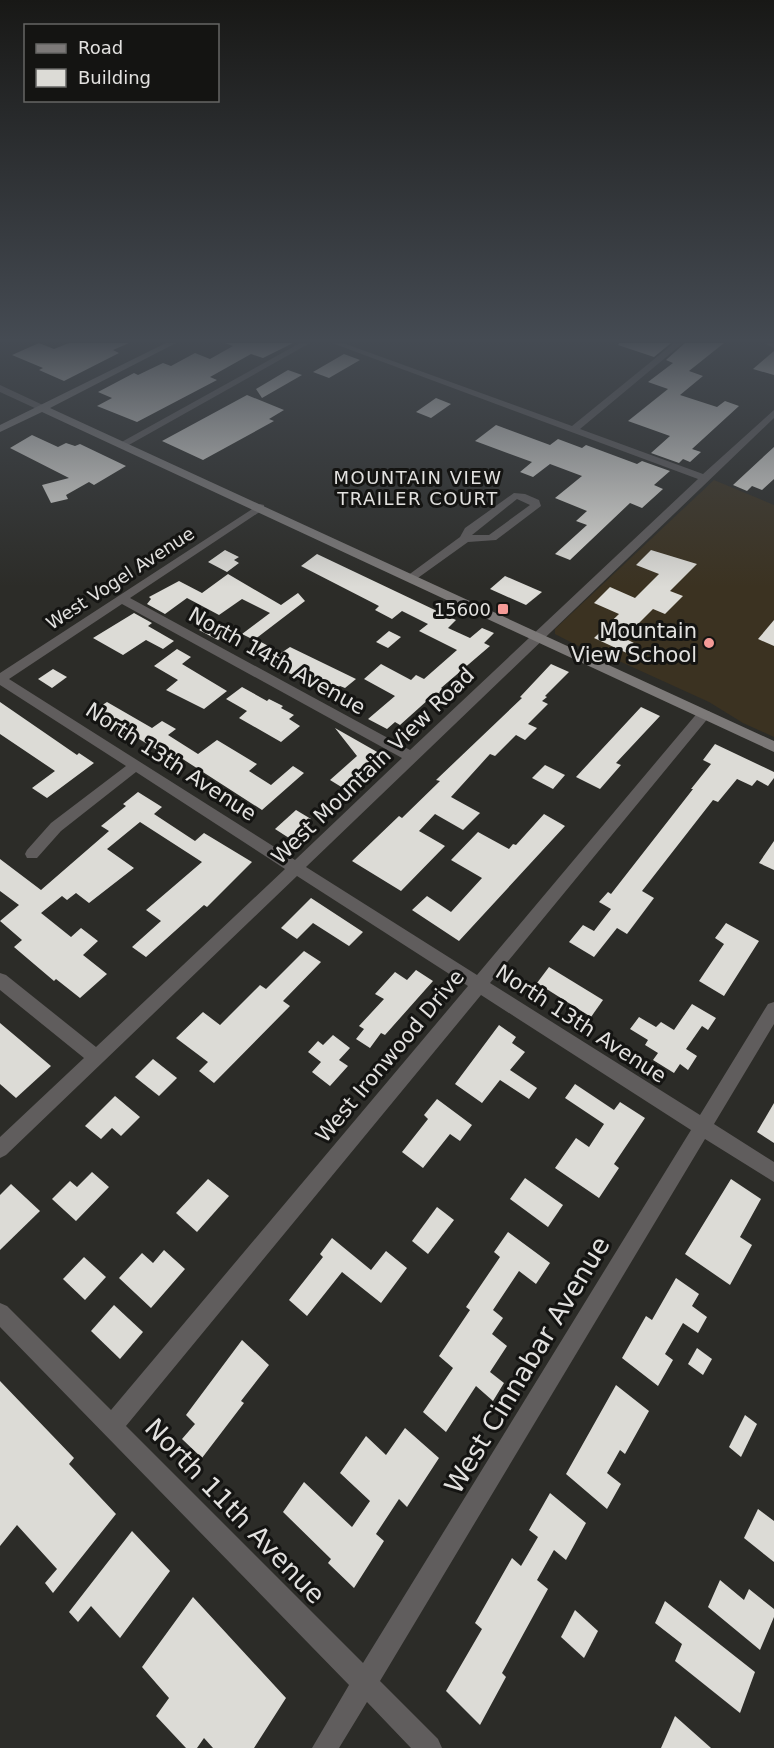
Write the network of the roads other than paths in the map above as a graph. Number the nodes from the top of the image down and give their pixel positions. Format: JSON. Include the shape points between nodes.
{"nodes":[{"id":1,"x":79,"y":425,"type":"edge"},
{"id":2,"x":158,"y":425,"type":"edge"},
{"id":3,"x":558,"y":425,"type":"edge"},
{"id":4,"x":580,"y":425,"type":"edge"},
{"id":5,"x":762,"y":425,"type":"edge"},
{"id":6,"x":573,"y":430,"type":"junction"},
{"id":7,"x":123,"y":444,"type":"junction"},
{"id":8,"x":704,"y":478,"type":"junction"},
{"id":9,"x":260,"y":507,"type":"junction"},
{"id":10,"x":465,"y":539,"type":"junction"},
{"id":11,"x":411,"y":578,"type":"junction"},
{"id":12,"x":122,"y":598,"type":"junction"},
{"id":13,"x":537,"y":636,"type":"junction"},
{"id":14,"x":0,"y":679,"type":"edge"},
{"id":15,"x":704,"y":714,"type":"junction"},
{"id":16,"x":774,"y":747,"type":"edge"},
{"id":17,"x":413,"y":758,"type":"junction"},
{"id":18,"x":136,"y":765,"type":"junction"},
{"id":19,"x":32,"y":854,"type":"dead end"},
{"id":20,"x":297,"y":868,"type":"junction"},
{"id":21,"x":0,"y":980,"type":"edge"},
{"id":22,"x":479,"y":984,"type":"junction"},
{"id":23,"x":774,"y":1009,"type":"edge"},
{"id":24,"x":97,"y":1058,"type":"junction"},
{"id":25,"x":703,"y":1127,"type":"junction"},
{"id":26,"x":0,"y":1149,"type":"edge"},
{"id":27,"x":774,"y":1173,"type":"edge"},
{"id":28,"x":0,"y":1313,"type":"edge"},
{"id":29,"x":112,"y":1426,"type":"junction"},
{"id":30,"x":364,"y":1684,"type":"junction"},
{"id":31,"x":326,"y":1748,"type":"edge"},
{"id":32,"x":429,"y":1748,"type":"edge"}],
"edges":[{"from":1,"to":7,"type":"street"},
{"from":2,"to":7,"type":"street"},
{"from":3,"to":6,"type":"street"},
{"from":4,"to":6,"type":"street"},
{"from":5,"to":8,"type":"street","name":"West Mountain View Road"},
{"from":6,"to":8,"type":"street"},
{"from":7,"to":9,"type":"street"},
{"from":8,"to":13,"type":"street","name":"West Mountain View Road"},
{"from":9,"to":11,"type":"street"},
{"from":9,"to":12,"type":"street","name":"West Vogel Avenue"},
{"from":10,"to":10,"type":"street","via":[[492,538],[536,507],[535,502],[514,496],[469,530]]},
{"from":10,"to":11,"type":"street"},
{"from":11,"to":13,"type":"street"},
{"from":12,"to":14,"type":"street","name":"West Vogel Avenue"},
{"from":12,"to":17,"type":"street","name":"North 14th Avenue"},
{"from":13,"to":15,"type":"street"},
{"from":13,"to":17,"type":"street","name":"West Mountain View Road"},
{"from":14,"to":18,"type":"street","name":"North 13th Avenue"},
{"from":15,"to":16,"type":"street"},
{"from":15,"to":22,"type":"street","name":"West Ironwood Drive"},
{"from":17,"to":20,"type":"street","name":"West Mountain View Road"},
{"from":18,"to":19,"type":"street","via":[[56,827]]},
{"from":18,"to":20,"type":"street","name":"North 13th Avenue"},
{"from":20,"to":22,"type":"street","name":"North 13th Avenue"},
{"from":20,"to":24,"type":"street","name":"West Mountain View Road"},
{"from":21,"to":24,"type":"street"},
{"from":22,"to":25,"type":"street","name":"North 13th Avenue"},
{"from":22,"to":29,"type":"street","name":"West Ironwood Drive"},
{"from":23,"to":25,"type":"street","name":"West Cinnabar Avenue"},
{"from":24,"to":26,"type":"street","name":"West Mountain View Road"},
{"from":25,"to":27,"type":"street","name":"North 13th Avenue"},
{"from":25,"to":30,"type":"street","name":"West Cinnabar Avenue"},
{"from":28,"to":29,"type":"street","name":"North 11th Avenue"},
{"from":29,"to":30,"type":"street","name":"North 11th Avenue"},
{"from":30,"to":31,"type":"street","name":"West Cinnabar Avenue"},
{"from":30,"to":32,"type":"street","name":"North 11th Avenue"}]}
